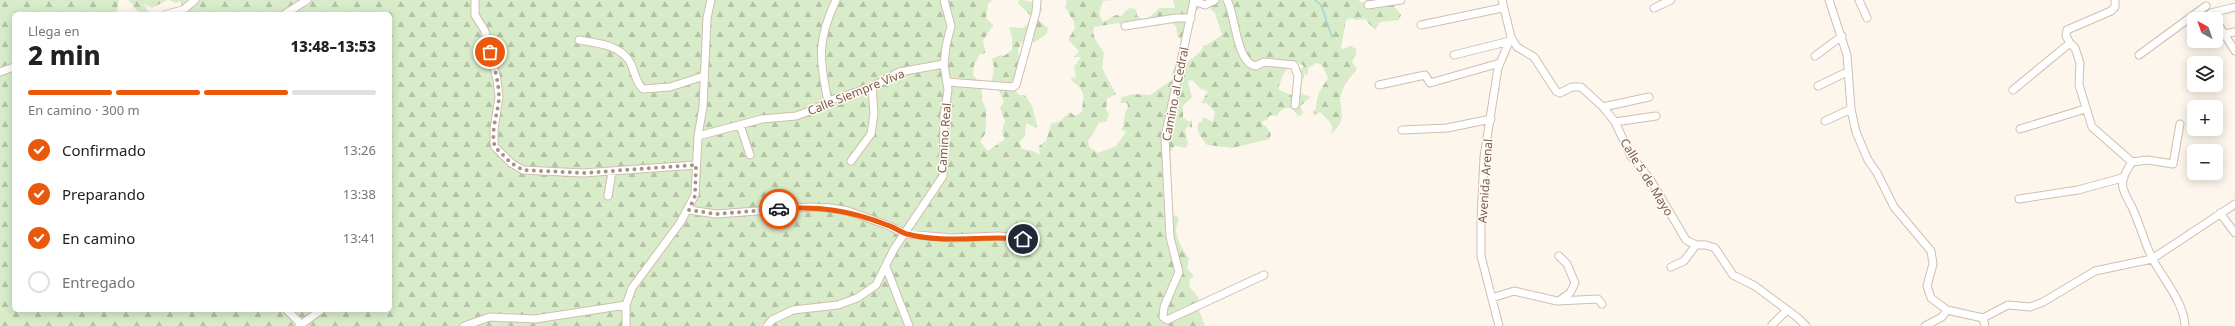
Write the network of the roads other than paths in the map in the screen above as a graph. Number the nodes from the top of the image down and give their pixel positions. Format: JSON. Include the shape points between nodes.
{"nodes":[{"id":1,"x":195,"y":0,"type":"edge"},
{"id":2,"x":307,"y":0,"type":"edge"},
{"id":3,"x":475,"y":0,"type":"edge"},
{"id":4,"x":711,"y":0,"type":"edge"},
{"id":5,"x":836,"y":0,"type":"edge"},
{"id":6,"x":944,"y":0,"type":"edge"},
{"id":7,"x":1037,"y":0,"type":"edge"},
{"id":8,"x":1194,"y":0,"type":"edge"},
{"id":9,"x":1215,"y":0,"type":"edge"},
{"id":10,"x":1227,"y":0,"type":"edge"},
{"id":11,"x":1401,"y":0,"type":"edge"},
{"id":12,"x":1502,"y":0,"type":"edge"},
{"id":13,"x":1672,"y":0,"type":"edge"},
{"id":14,"x":1829,"y":0,"type":"edge"},
{"id":15,"x":1860,"y":0,"type":"edge"},
{"id":16,"x":2115,"y":0,"type":"edge"},
{"id":17,"x":2205,"y":3,"type":"edge"},
{"id":18,"x":1368,"y":5,"type":"dead end"},
{"id":19,"x":2235,"y":7,"type":"edge"},
{"id":20,"x":1502,"y":8,"type":"junction"},
{"id":21,"x":1654,"y":8,"type":"dead end"},
{"id":22,"x":175,"y":12,"type":"edge"},
{"id":23,"x":288,"y":12,"type":"edge"},
{"id":24,"x":2210,"y":12,"type":"edge"},
{"id":25,"x":2223,"y":13,"type":"edge"},
{"id":26,"x":1191,"y":18,"type":"junction"},
{"id":27,"x":1868,"y":18,"type":"dead end"},
{"id":28,"x":1421,"y":25,"type":"dead end"},
{"id":29,"x":1125,"y":26,"type":"dead end"},
{"id":30,"x":2235,"y":32,"type":"edge"},
{"id":31,"x":2223,"y":34,"type":"joint"},
{"id":32,"x":1842,"y":36,"type":"junction"},
{"id":33,"x":1511,"y":39,"type":"junction"},
{"id":34,"x":579,"y":40,"type":"dead end"},
{"id":35,"x":2070,"y":43,"type":"junction"},
{"id":36,"x":2235,"y":51,"type":"edge"},
{"id":37,"x":1454,"y":55,"type":"dead end"},
{"id":38,"x":2139,"y":55,"type":"dead end"},
{"id":39,"x":1815,"y":56,"type":"dead end"},
{"id":40,"x":1500,"y":63,"type":"junction"},
{"id":41,"x":944,"y":64,"type":"junction"},
{"id":42,"x":12,"y":69,"type":"edge"},
{"id":43,"x":0,"y":72,"type":"edge"},
{"id":44,"x":1847,"y":72,"type":"junction"},
{"id":45,"x":704,"y":76,"type":"junction"},
{"id":46,"x":947,"y":82,"type":"junction"},
{"id":47,"x":1379,"y":85,"type":"dead end"},
{"id":48,"x":1818,"y":86,"type":"dead end"},
{"id":49,"x":872,"y":87,"type":"junction"},
{"id":50,"x":2013,"y":90,"type":"dead end"},
{"id":51,"x":1649,"y":97,"type":"dead end"},
{"id":52,"x":828,"y":101,"type":"junction"},
{"id":53,"x":1296,"y":105,"type":"dead end"},
{"id":54,"x":1603,"y":107,"type":"junction"},
{"id":55,"x":1851,"y":109,"type":"junction"},
{"id":56,"x":2085,"y":109,"type":"junction"},
{"id":57,"x":1656,"y":116,"type":"dead end"},
{"id":58,"x":1491,"y":119,"type":"junction"},
{"id":59,"x":1825,"y":121,"type":"dead end"},
{"id":60,"x":1615,"y":122,"type":"junction"},
{"id":61,"x":2180,"y":124,"type":"dead end"},
{"id":62,"x":740,"y":125,"type":"junction"},
{"id":63,"x":2020,"y":129,"type":"dead end"},
{"id":64,"x":1402,"y":130,"type":"dead end"},
{"id":65,"x":698,"y":136,"type":"junction"},
{"id":66,"x":750,"y":155,"type":"dead end"},
{"id":67,"x":851,"y":161,"type":"dead end"},
{"id":68,"x":2132,"y":162,"type":"junction"},
{"id":69,"x":696,"y":165,"type":"junction"},
{"id":70,"x":612,"y":172,"type":"junction"},
{"id":71,"x":2122,"y":178,"type":"junction"},
{"id":72,"x":608,"y":196,"type":"dead end"},
{"id":73,"x":2019,"y":199,"type":"dead end"},
{"id":74,"x":2235,"y":204,"type":"edge"},
{"id":75,"x":689,"y":210,"type":"junction"},
{"id":76,"x":2220,"y":214,"type":"junction"},
{"id":77,"x":2235,"y":233,"type":"edge"},
{"id":78,"x":906,"y":234,"type":"junction"},
{"id":79,"x":1023,"y":239,"type":"dead end"},
{"id":80,"x":1696,"y":245,"type":"junction"},
{"id":81,"x":1559,"y":256,"type":"dead end"},
{"id":82,"x":2152,"y":259,"type":"junction"},
{"id":83,"x":1671,"y":267,"type":"dead end"},
{"id":84,"x":886,"y":268,"type":"junction"},
{"id":85,"x":1264,"y":275,"type":"dead end"},
{"id":86,"x":1492,"y":298,"type":"junction"},
{"id":87,"x":1560,"y":300,"type":"junction"},
{"id":88,"x":1602,"y":304,"type":"dead end"},
{"id":89,"x":626,"y":305,"type":"junction"},
{"id":90,"x":1787,"y":310,"type":"junction"},
{"id":91,"x":1947,"y":310,"type":"junction"},
{"id":92,"x":289,"y":312,"type":"edge"},
{"id":93,"x":318,"y":312,"type":"edge"},
{"id":94,"x":1983,"y":318,"type":"junction"},
{"id":95,"x":300,"y":325,"type":"edge"},
{"id":96,"x":1772,"y":325,"type":"edge"},
{"id":97,"x":464,"y":326,"type":"edge"},
{"id":98,"x":626,"y":326,"type":"edge"},
{"id":99,"x":767,"y":326,"type":"edge"},
{"id":100,"x":909,"y":326,"type":"edge"},
{"id":101,"x":1499,"y":326,"type":"edge"},
{"id":102,"x":1806,"y":326,"type":"edge"},
{"id":103,"x":1925,"y":326,"type":"edge"},
{"id":104,"x":1984,"y":326,"type":"edge"},
{"id":105,"x":2185,"y":326,"type":"edge"}],
"edges":[{"from":1,"to":22,"type":"street","via":[[183,10]]},
{"from":2,"to":23,"type":"street"},
{"from":3,"to":70,"type":"street","via":[[475,15],[485,31],[497,80],[499,97],[494,129],[495,147],[511,163],[523,170]]},
{"from":4,"to":45,"type":"street","via":[[707,18]]},
{"from":5,"to":52,"type":"street","via":[[827,20],[820,48],[821,69]]},
{"from":6,"to":41,"type":"street","name":"Camino Real","via":[[951,26]]},
{"from":7,"to":46,"type":"street","via":[[1036,12],[1014,87]]},
{"from":8,"to":9,"type":"street","via":[[1205,5]]},
{"from":8,"to":26,"type":"street","name":"Camino al Cedral"},
{"from":10,"to":53,"type":"street","via":[[1237,42],[1250,63],[1256,66],[1264,62],[1294,65],[1298,76]]},
{"from":11,"to":18,"type":"street"},
{"from":12,"to":20,"type":"street","name":"Calle 5 de Mayo"},
{"from":13,"to":21,"type":"street"},
{"from":14,"to":32,"type":"street"},
{"from":15,"to":27,"type":"street"},
{"from":16,"to":35,"type":"street","via":[[2112,11],[2067,30],[2066,36]]},
{"from":17,"to":24,"type":"street"},
{"from":17,"to":38,"type":"street"},
{"from":19,"to":25,"type":"street"},
{"from":20,"to":28,"type":"street"},
{"from":20,"to":33,"type":"street","name":"Calle 5 de Mayo"},
{"from":26,"to":29,"type":"street"},
{"from":26,"to":85,"type":"street","name":"Camino al Cedral","via":[[1165,137],[1170,237],[1179,272],[1164,307],[1163,317],[1167,320]]},
{"from":30,"to":31,"type":"street"},
{"from":31,"to":36,"type":"street"},
{"from":32,"to":39,"type":"street"},
{"from":32,"to":44,"type":"street","via":[[1847,55]]},
{"from":33,"to":37,"type":"street"},
{"from":33,"to":40,"type":"street","name":"Avenida Arenal"},
{"from":33,"to":54,"type":"street","name":"Calle 5 de Mayo","via":[[1521,51],[1534,57],[1556,91],[1560,93],[1572,87],[1581,87]]},
{"from":34,"to":45,"type":"street","via":[[611,46],[628,59],[639,85],[644,89],[670,87]]},
{"from":35,"to":50,"type":"street"},
{"from":35,"to":56,"type":"street","via":[[2075,48],[2080,63],[2079,85]]},
{"from":40,"to":47,"type":"street","via":[[1430,82],[1425,75]]},
{"from":40,"to":58,"type":"street","name":"Avenida Arenal"},
{"from":41,"to":46,"type":"street","name":"Camino Real"},
{"from":41,"to":49,"type":"street","name":"Calle Siempre Viva","via":[[899,72]]},
{"from":42,"to":43,"type":"street"},
{"from":44,"to":48,"type":"street"},
{"from":44,"to":55,"type":"street"},
{"from":45,"to":65,"type":"street"},
{"from":46,"to":78,"type":"street","name":"Camino Real","via":[[942,176]]},
{"from":49,"to":52,"type":"street","name":"Calle Siempre Viva"},
{"from":49,"to":67,"type":"street","via":[[874,114],[871,134]]},
{"from":51,"to":54,"type":"street"},
{"from":52,"to":62,"type":"street","name":"Calle Siempre Viva","via":[[796,116],[762,119]]},
{"from":54,"to":60,"type":"street","name":"Calle 5 de Mayo"},
{"from":55,"to":59,"type":"street"},
{"from":55,"to":91,"type":"street","via":[[1862,147],[1894,207],[1931,251],[1933,264],[1928,280],[1928,292],[1934,302]]},
{"from":56,"to":63,"type":"street"},
{"from":56,"to":68,"type":"street","via":[[2092,128]]},
{"from":57,"to":60,"type":"street"},
{"from":58,"to":64,"type":"street","via":[[1447,128]]},
{"from":58,"to":86,"type":"street","name":"Avenida Arenal","via":[[1484,157],[1481,251]]},
{"from":60,"to":80,"type":"street","name":"Calle 5 de Mayo","via":[[1631,156],[1654,185],[1686,240]]},
{"from":61,"to":68,"type":"street","via":[[2173,164],[2148,160]]},
{"from":62,"to":65,"type":"street","name":"Calle Siempre Viva"},
{"from":62,"to":66,"type":"street"},
{"from":65,"to":69,"type":"street"},
{"from":68,"to":71,"type":"street"},
{"from":69,"to":70,"type":"street"},
{"from":69,"to":75,"type":"street","via":[[695,196]]},
{"from":70,"to":72,"type":"street"},
{"from":71,"to":73,"type":"street","via":[[2078,190]]},
{"from":71,"to":82,"type":"street","via":[[2123,190],[2136,214]]},
{"from":74,"to":76,"type":"street"},
{"from":75,"to":78,"type":"street","via":[[716,214],[810,207],[830,208],[848,211]]},
{"from":75,"to":89,"type":"street","via":[[632,288]]},
{"from":76,"to":77,"type":"street"},
{"from":76,"to":82,"type":"street"},
{"from":78,"to":79,"type":"street","via":[[952,238],[998,236]]},
{"from":78,"to":84,"type":"street","name":"Camino Real","via":[[894,249]]},
{"from":80,"to":83,"type":"street","via":[[1684,261]]},
{"from":80,"to":90,"type":"street","via":[[1715,248],[1733,275],[1755,286]]},
{"from":81,"to":87,"type":"street","via":[[1567,264],[1575,284],[1570,293]]},
{"from":82,"to":94,"type":"street","via":[[2094,271],[2043,302],[2030,306],[2008,304]]},
{"from":82,"to":105,"type":"street","via":[[2185,314]]},
{"from":84,"to":99,"type":"street","name":"Camino Real","via":[[876,285],[857,298],[838,305],[793,310],[772,320]]},
{"from":84,"to":100,"type":"street"},
{"from":86,"to":87,"type":"street","via":[[1514,291]]},
{"from":86,"to":101,"type":"street","name":"Avenida Arenal"},
{"from":87,"to":88,"type":"street","via":[[1598,299]]},
{"from":89,"to":97,"type":"street","via":[[535,319],[490,318]]},
{"from":89,"to":98,"type":"street"},
{"from":90,"to":96,"type":"street"},
{"from":90,"to":102,"type":"street"},
{"from":91,"to":94,"type":"street"},
{"from":91,"to":103,"type":"street","via":[[1942,317]]},
{"from":92,"to":95,"type":"street"},
{"from":93,"to":95,"type":"street"},
{"from":94,"to":104,"type":"street"}]}
